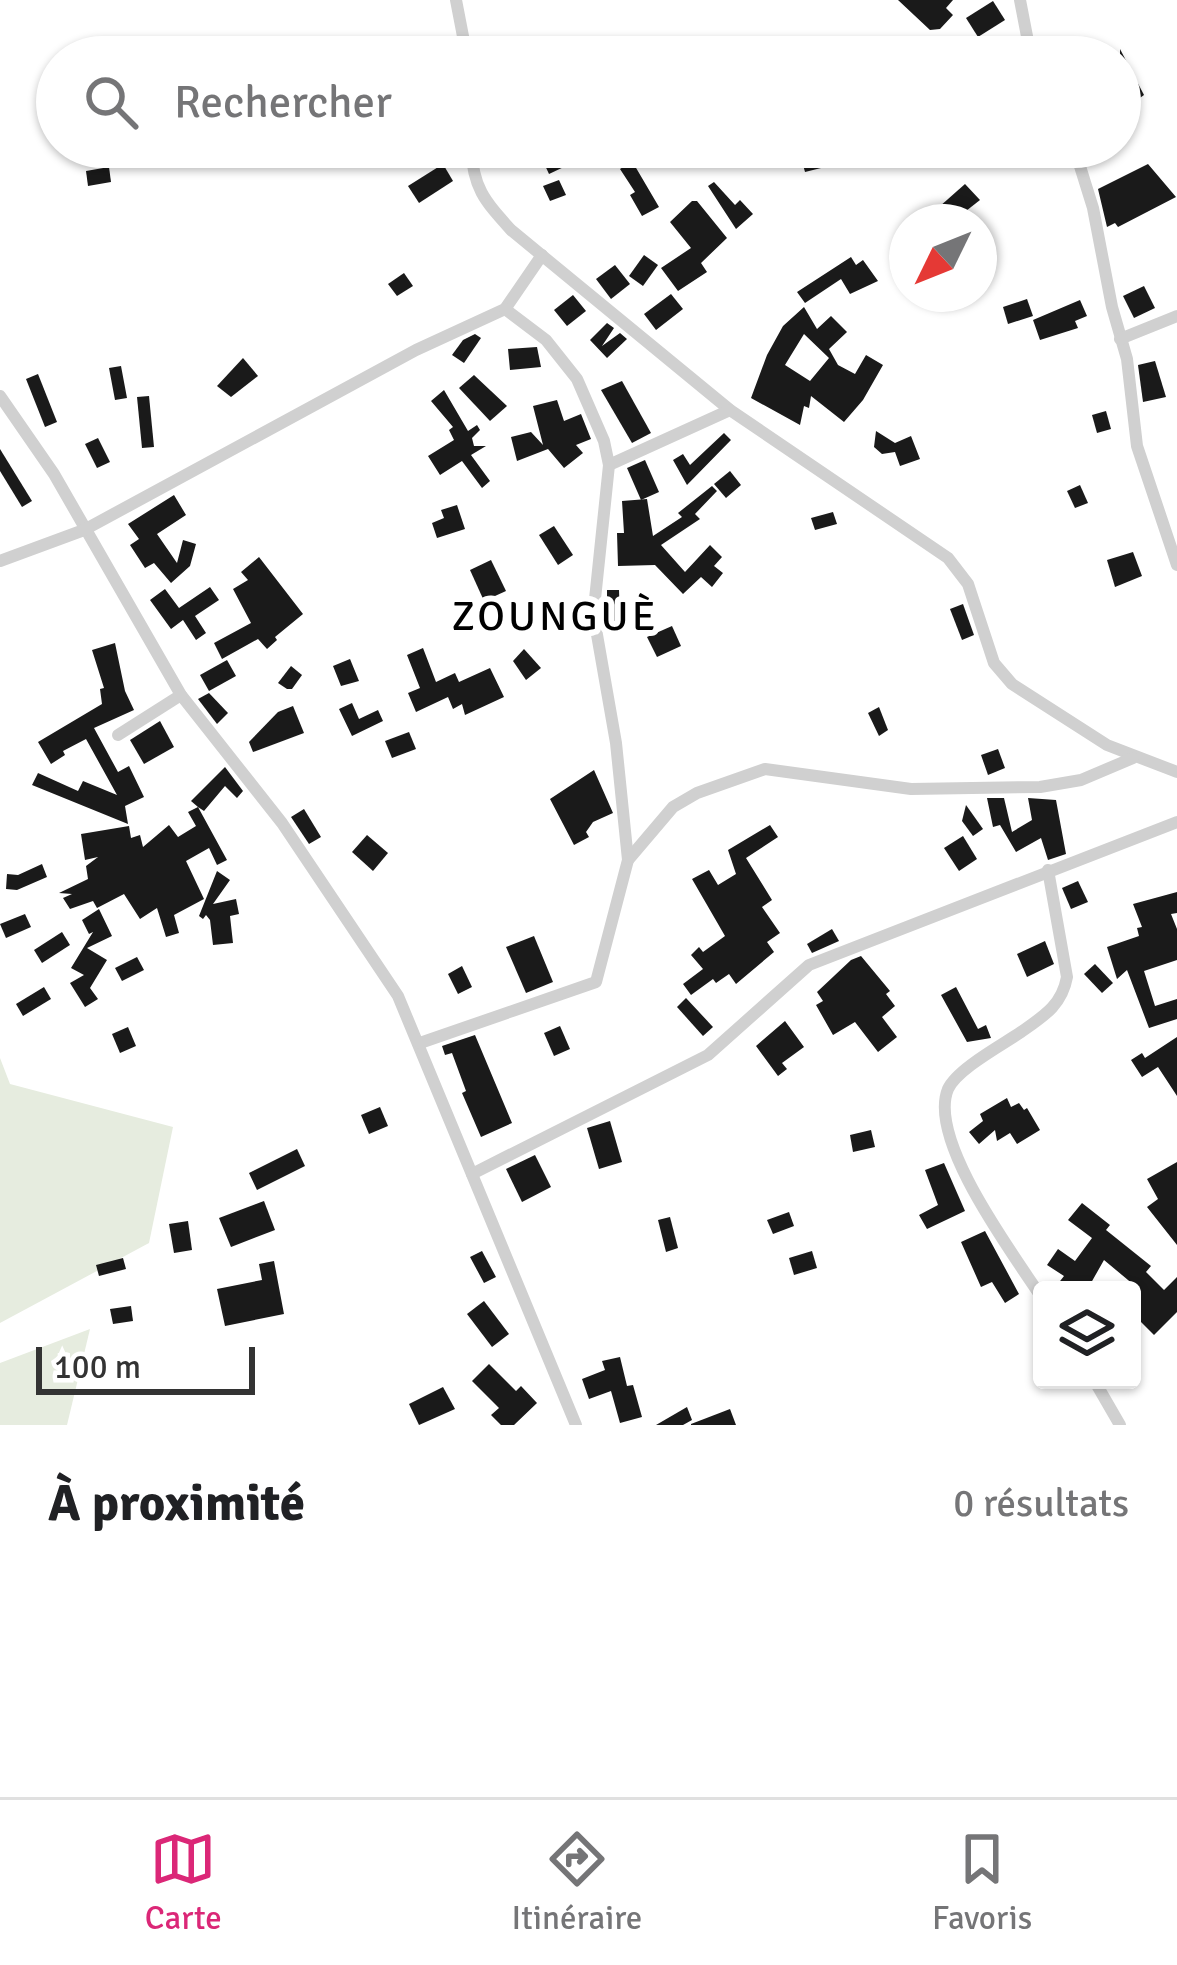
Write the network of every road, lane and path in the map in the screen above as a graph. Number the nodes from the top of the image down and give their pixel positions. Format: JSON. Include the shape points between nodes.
{"nodes":[{"id":1,"x":456,"y":0,"type":"edge"},
{"id":2,"x":1020,"y":0,"type":"edge"},
{"id":3,"x":463,"y":36,"type":"edge"},
{"id":4,"x":1027,"y":36,"type":"edge"},
{"id":5,"x":472,"y":168,"type":"edge"},
{"id":6,"x":1080,"y":168,"type":"edge"},
{"id":7,"x":542,"y":255,"type":"junction"},
{"id":8,"x":505,"y":309,"type":"junction"},
{"id":9,"x":1177,"y":316,"type":"edge"},
{"id":10,"x":1120,"y":339,"type":"junction"},
{"id":11,"x":0,"y":396,"type":"edge"},
{"id":12,"x":730,"y":410,"type":"junction"},
{"id":13,"x":609,"y":464,"type":"junction"},
{"id":14,"x":85,"y":530,"type":"junction"},
{"id":15,"x":0,"y":561,"type":"edge"},
{"id":16,"x":1177,"y":565,"type":"edge"},
{"id":17,"x":182,"y":695,"type":"junction"},
{"id":18,"x":118,"y":736,"type":"dead end"},
{"id":19,"x":1132,"y":758,"type":"junction"},
{"id":20,"x":1177,"y":772,"type":"edge"},
{"id":21,"x":1177,"y":822,"type":"edge"},
{"id":22,"x":628,"y":860,"type":"junction"},
{"id":23,"x":1048,"y":870,"type":"junction"},
{"id":24,"x":420,"y":1043,"type":"junction"},
{"id":25,"x":472,"y":1174,"type":"junction"},
{"id":26,"x":1033,"y":1285,"type":"edge"},
{"id":27,"x":1099,"y":1389,"type":"edge"},
{"id":28,"x":576,"y":1425,"type":"edge"},
{"id":29,"x":1120,"y":1425,"type":"edge"}],
"edges":[{"from":1,"to":3,"type":"street"},
{"from":2,"to":4,"type":"street"},
{"from":5,"to":7,"type":"street","via":[[484,200]]},
{"from":6,"to":10,"type":"street"},
{"from":7,"to":8,"type":"street"},
{"from":7,"to":12,"type":"street"},
{"from":8,"to":13,"type":"street","via":[[566,362]]},
{"from":8,"to":14,"type":"street"},
{"from":9,"to":10,"type":"street"},
{"from":10,"to":16,"type":"street","via":[[1137,446]]},
{"from":11,"to":14,"type":"street"},
{"from":12,"to":13,"type":"street"},
{"from":12,"to":19,"type":"street","via":[[948,558],[968,584],[1003,675]]},
{"from":13,"to":22,"type":"street","via":[[596,629]]},
{"from":14,"to":15,"type":"street"},
{"from":14,"to":17,"type":"street"},
{"from":17,"to":18,"type":"street"},
{"from":17,"to":24,"type":"street","via":[[333,895]]},
{"from":19,"to":20,"type":"street"},
{"from":19,"to":22,"type":"street","via":[[1040,788],[911,789],[765,769],[673,807]]},
{"from":21,"to":23,"type":"street"},
{"from":22,"to":24,"type":"street","via":[[596,982]]},
{"from":23,"to":25,"type":"street","via":[[809,965],[708,1055]]},
{"from":23,"to":26,"type":"street","via":[[1064,992],[1049,1012],[955,1078],[944,1110],[993,1227]]},
{"from":24,"to":25,"type":"street"},
{"from":25,"to":28,"type":"street"},
{"from":27,"to":29,"type":"street"}]}
